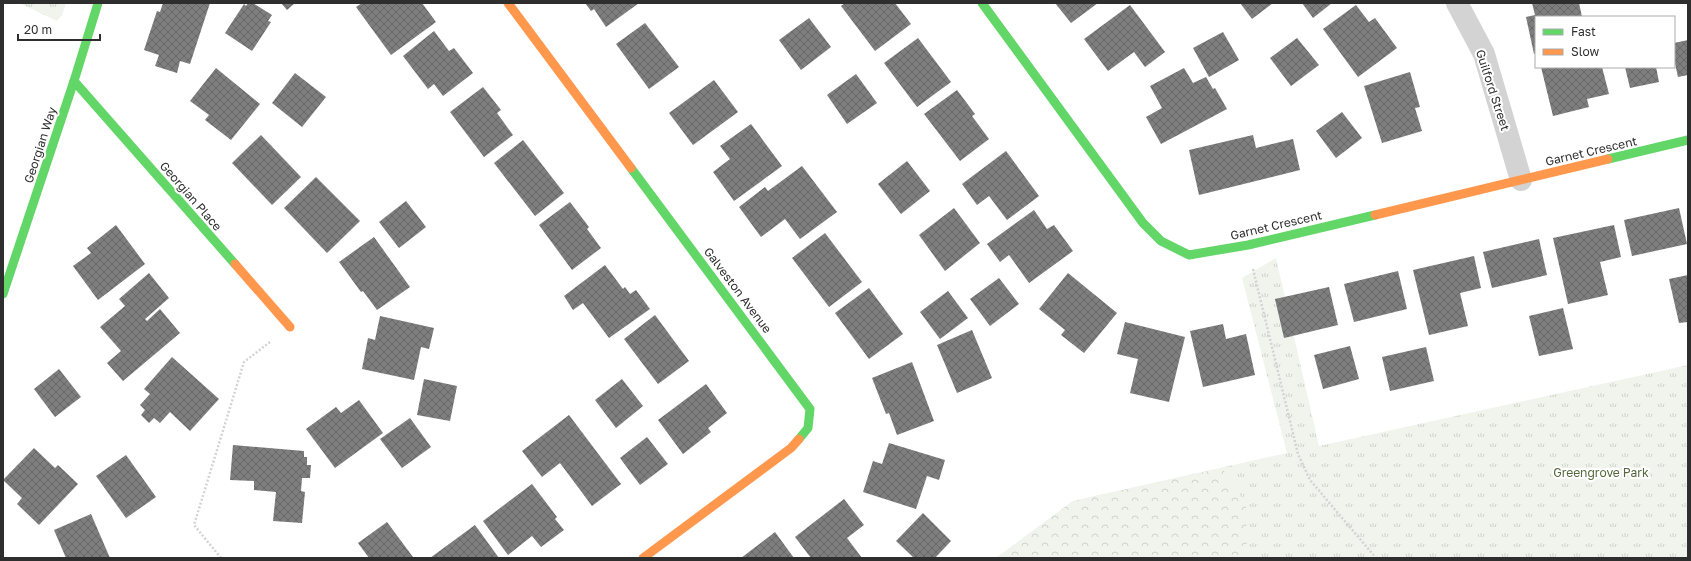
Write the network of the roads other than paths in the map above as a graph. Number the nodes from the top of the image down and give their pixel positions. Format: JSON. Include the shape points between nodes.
{"nodes":[{"id":1,"x":98,"y":3,"type":"edge"},
{"id":2,"x":508,"y":3,"type":"edge"},
{"id":3,"x":982,"y":3,"type":"edge"},
{"id":4,"x":1456,"y":3,"type":"edge"},
{"id":5,"x":74,"y":81,"type":"junction"},
{"id":6,"x":1688,"y":140,"type":"edge"},
{"id":7,"x":1521,"y":180,"type":"junction"},
{"id":8,"x":3,"y":294,"type":"edge"},
{"id":9,"x":290,"y":327,"type":"road end"},
{"id":10,"x":643,"y":558,"type":"edge"}],
"edges":[{"from":1,"to":5,"type":"street","name":"Georgian Way"},
{"from":2,"to":10,"type":"street","name":"Galveston Avenue","via":[[810,409],[808,428],[791,448]]},
{"from":3,"to":7,"type":"street","name":"Garnet Crescent","via":[[1143,223],[1161,241],[1189,255],[1248,245]]},
{"from":4,"to":7,"type":"street","name":"Guilford Street","via":[[1484,54]]},
{"from":5,"to":8,"type":"street","name":"Georgian Way"},
{"from":5,"to":9,"type":"street","name":"Georgian Place"},
{"from":6,"to":7,"type":"street","name":"Garnet Crescent"}]}
